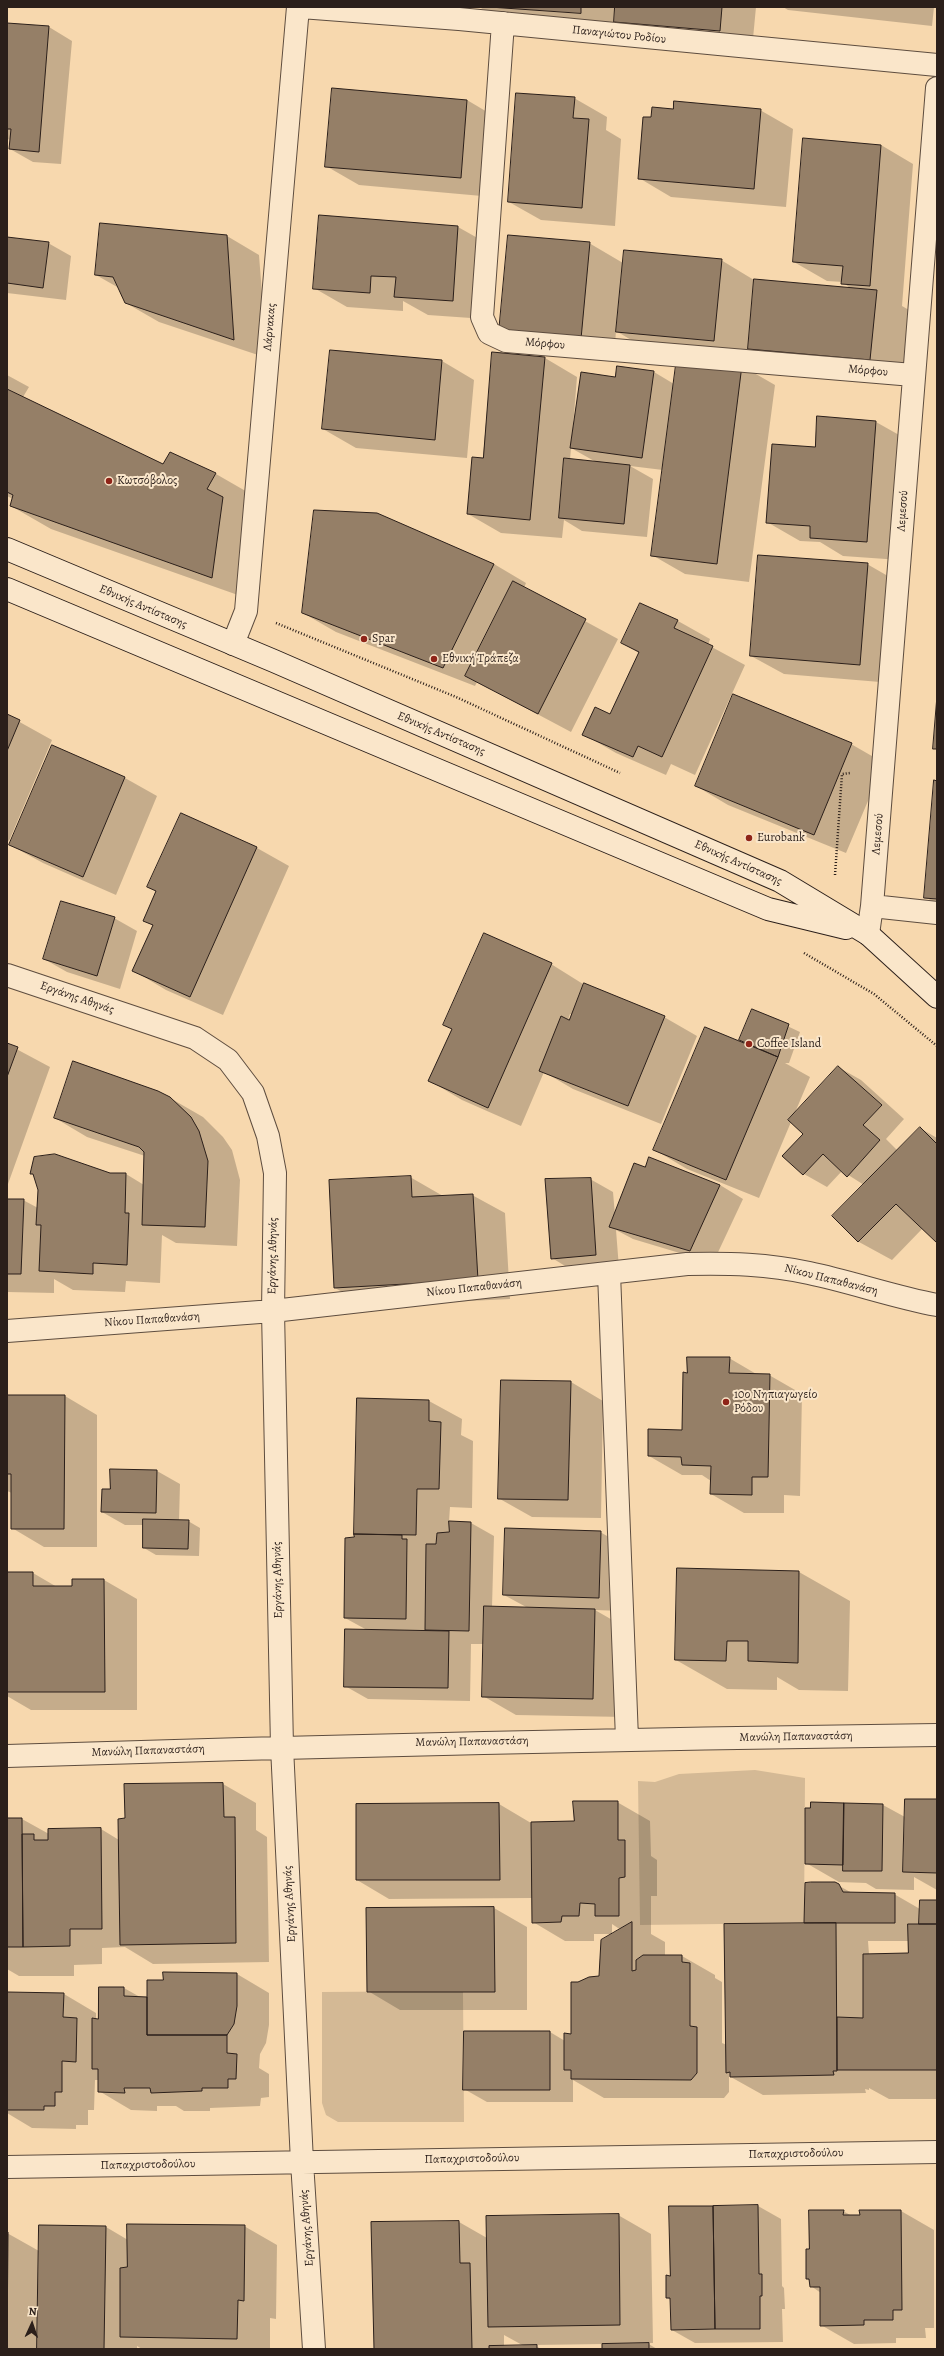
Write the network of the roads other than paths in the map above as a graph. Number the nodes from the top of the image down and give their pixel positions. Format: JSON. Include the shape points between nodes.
{"nodes":[{"id":1,"x":300,"y":7,"type":"edge"},
{"id":2,"x":503,"y":24,"type":"junction"},
{"id":3,"x":937,"y":66,"type":"edge"},
{"id":4,"x":937,"y":88,"type":"edge"},
{"id":5,"x":913,"y":375,"type":"junction"},
{"id":6,"x":7,"y":549,"type":"edge"},
{"id":7,"x":7,"y":589,"type":"edge"},
{"id":8,"x":233,"y":644,"type":"junction"},
{"id":9,"x":872,"y":906,"type":"junction"},
{"id":10,"x":937,"y":913,"type":"edge"},
{"id":11,"x":868,"y":934,"type":"junction"},
{"id":12,"x":7,"y":975,"type":"edge"},
{"id":13,"x":937,"y":997,"type":"edge"},
{"id":14,"x":609,"y":1273,"type":"junction"},
{"id":15,"x":937,"y":1305,"type":"edge"},
{"id":16,"x":273,"y":1311,"type":"junction"},
{"id":17,"x":7,"y":1331,"type":"edge"},
{"id":18,"x":937,"y":1735,"type":"edge"},
{"id":19,"x":627,"y":1739,"type":"junction"},
{"id":20,"x":282,"y":1747,"type":"junction"},
{"id":21,"x":7,"y":1756,"type":"edge"},
{"id":22,"x":937,"y":2152,"type":"edge"},
{"id":23,"x":302,"y":2162,"type":"junction"},
{"id":24,"x":7,"y":2167,"type":"edge"},
{"id":25,"x":314,"y":2349,"type":"edge"}],
"edges":[{"from":1,"to":2,"type":"street","name":"Παναγιώτου Ροδίου"},
{"from":1,"to":8,"type":"street","name":"Λάρνακας","via":[[246,610]]},
{"from":2,"to":3,"type":"street","name":"Παναγιώτου Ροδίου"},
{"from":2,"to":5,"type":"street","name":"Μόρφου","via":[[482,317],[489,333],[506,340]]},
{"from":4,"to":5,"type":"street","name":"Λεμεσού"},
{"from":5,"to":9,"type":"street","name":"Λεμεσού"},
{"from":6,"to":8,"type":"street","name":"Εθνικής Αντίστασης"},
{"from":7,"to":11,"type":"street","name":"Εθνικής Αντίστασης","via":[[768,909]]},
{"from":8,"to":11,"type":"street","name":"Εθνικής Αντίστασης","via":[[780,881]]},
{"from":9,"to":10,"type":"street"},
{"from":9,"to":11,"type":"street","name":"Λεμεσού"},
{"from":11,"to":13,"type":"street","name":"Εθνικής Αντίστασης"},
{"from":12,"to":16,"type":"street","name":"Εργάνης Αθηνάς","via":[[195,1038],[228,1060],[253,1093],[268,1136],[275,1173]]},
{"from":14,"to":15,"type":"street","name":"Νίκου Παπαθανάση","via":[[687,1264],[734,1262],[810,1273]]},
{"from":14,"to":16,"type":"street","name":"Νίκου Παπαθανάση"},
{"from":14,"to":19,"type":"street"},
{"from":16,"to":17,"type":"street","name":"Νίκου Παπαθανάση"},
{"from":16,"to":20,"type":"street","name":"Εργάνης Αθηνάς"},
{"from":18,"to":19,"type":"street","name":"Μανώλη Παπαναστάση"},
{"from":19,"to":20,"type":"street","name":"Μανώλη Παπαναστάση"},
{"from":20,"to":21,"type":"street","name":"Μανώλη Παπαναστάση"},
{"from":20,"to":23,"type":"street","name":"Εργάνης Αθηνάς"},
{"from":22,"to":23,"type":"street","name":"Παπαχριστοδούλου"},
{"from":23,"to":24,"type":"street","name":"Παπαχριστοδούλου"},
{"from":23,"to":25,"type":"street","name":"Εργάνης Αθηνάς"}]}
